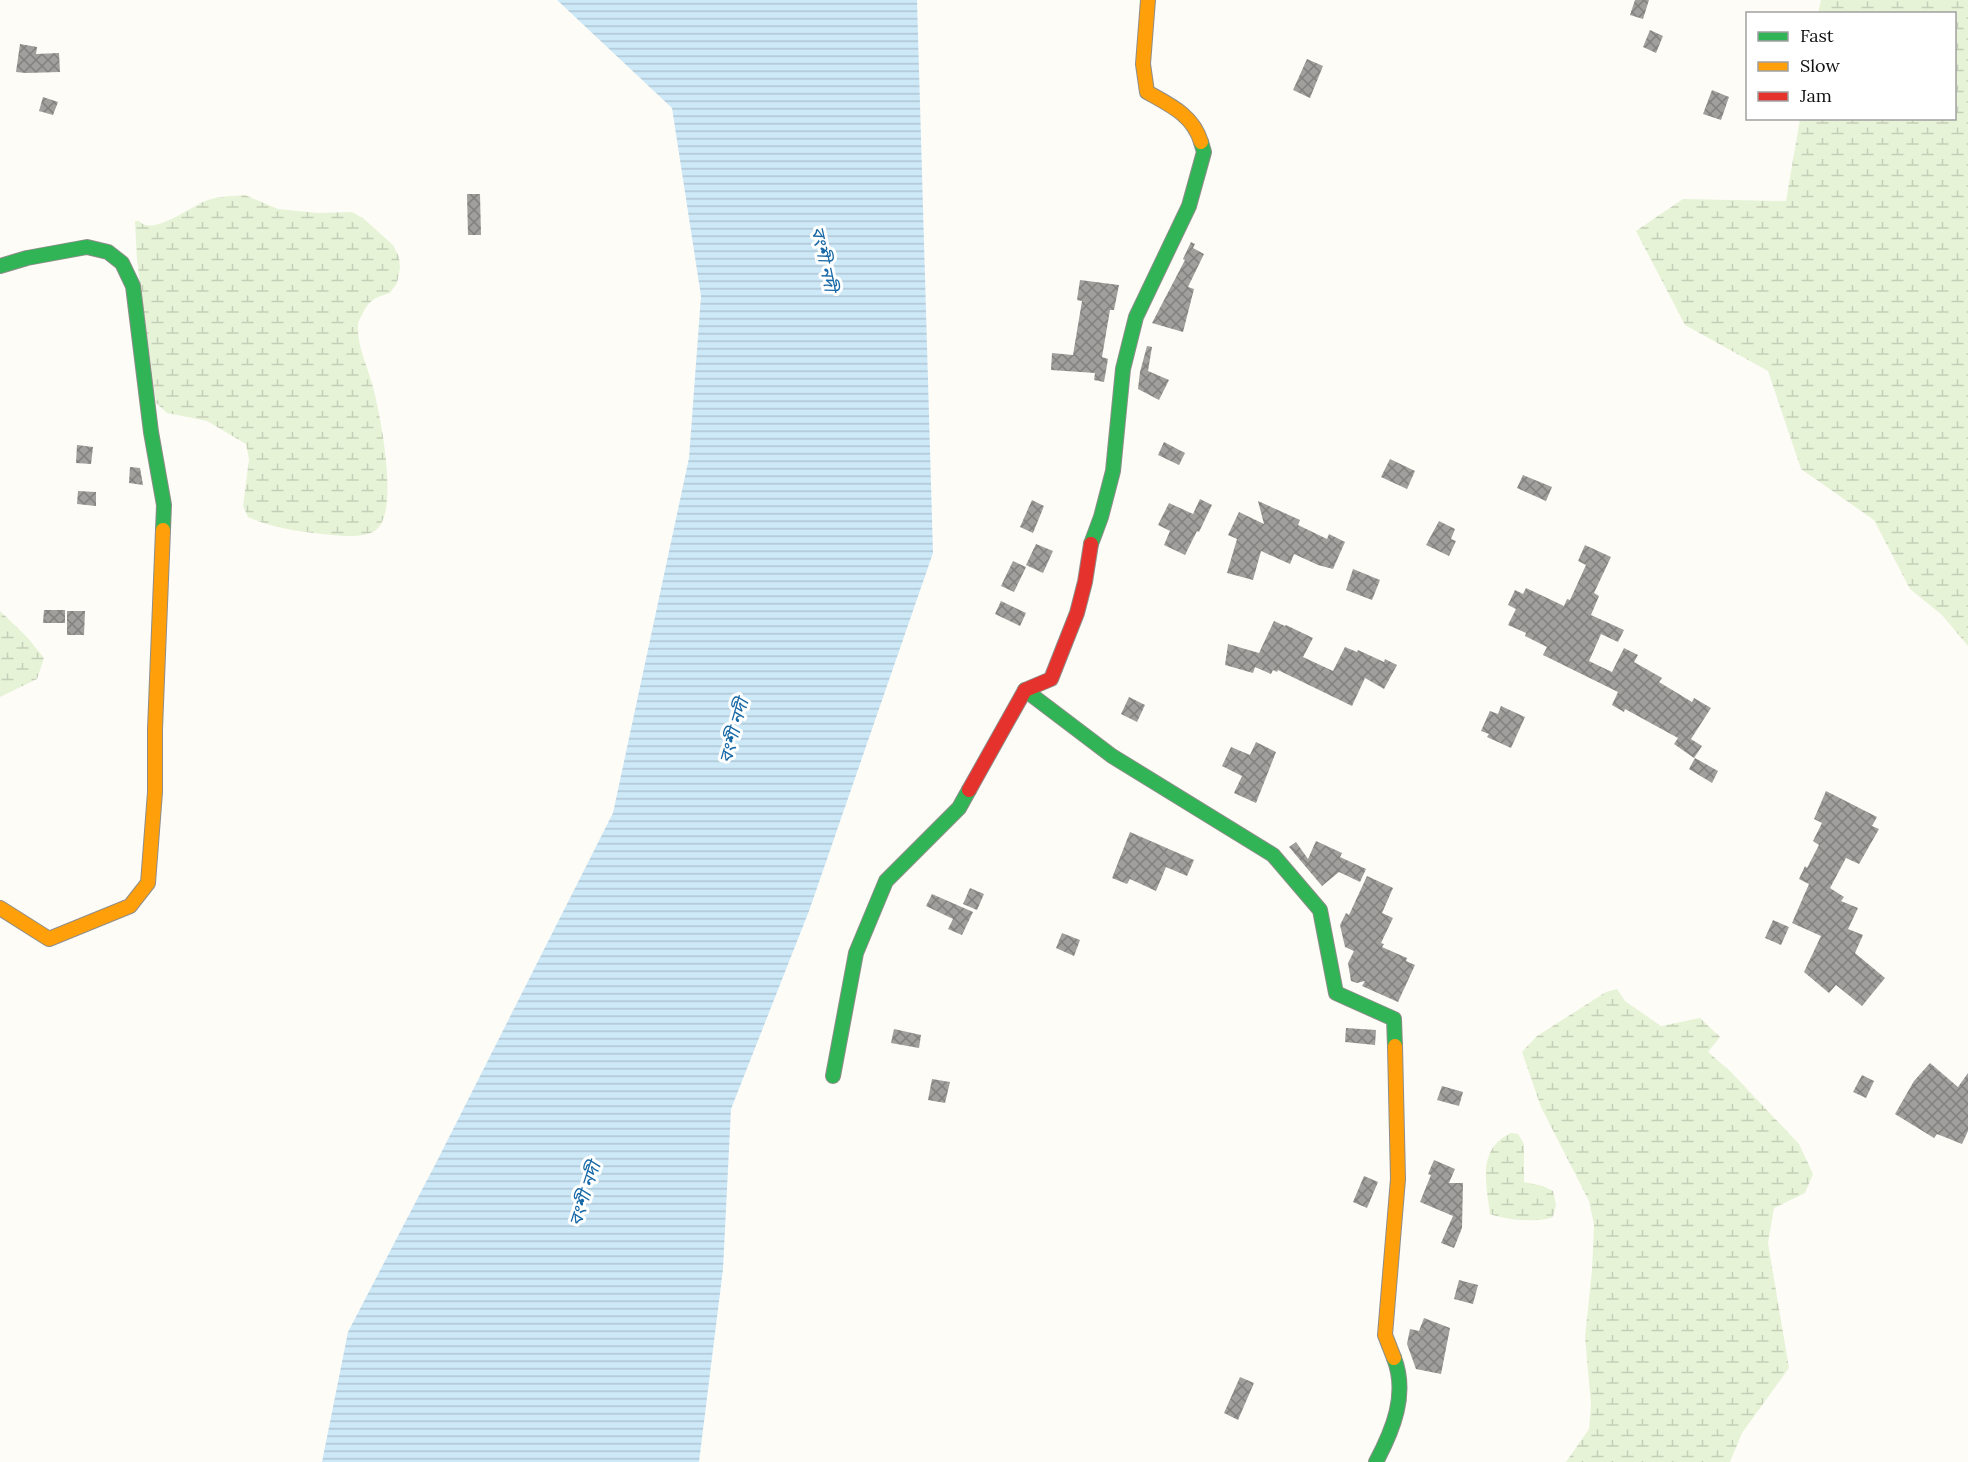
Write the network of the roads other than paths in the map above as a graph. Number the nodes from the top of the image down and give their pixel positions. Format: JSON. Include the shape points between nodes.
{"nodes":[{"id":1,"x":1148,"y":0,"type":"edge"},
{"id":2,"x":0,"y":267,"type":"edge"},
{"id":3,"x":1025,"y":690,"type":"junction"},
{"id":4,"x":0,"y":908,"type":"edge"},
{"id":5,"x":833,"y":1076,"type":"dead end"},
{"id":6,"x":1376,"y":1462,"type":"edge"}],
"edges":[{"from":1,"to":3,"type":"street","via":[[1143,64],[1148,92],[1184,114],[1198,131],[1204,152],[1189,206],[1136,317],[1123,369],[1113,471],[1091,542],[1077,613],[1051,679]]},
{"from":2,"to":4,"type":"street","via":[[87,247],[108,252],[122,263],[133,286],[164,505],[155,792],[148,883],[130,906],[49,939]]},
{"from":3,"to":5,"type":"street","via":[[959,808],[886,882],[856,953]]},
{"from":3,"to":6,"type":"street","via":[[1112,756],[1273,855],[1320,910],[1336,993],[1394,1019],[1398,1179],[1385,1335],[1399,1371],[1399,1405],[1390,1436]]}]}
